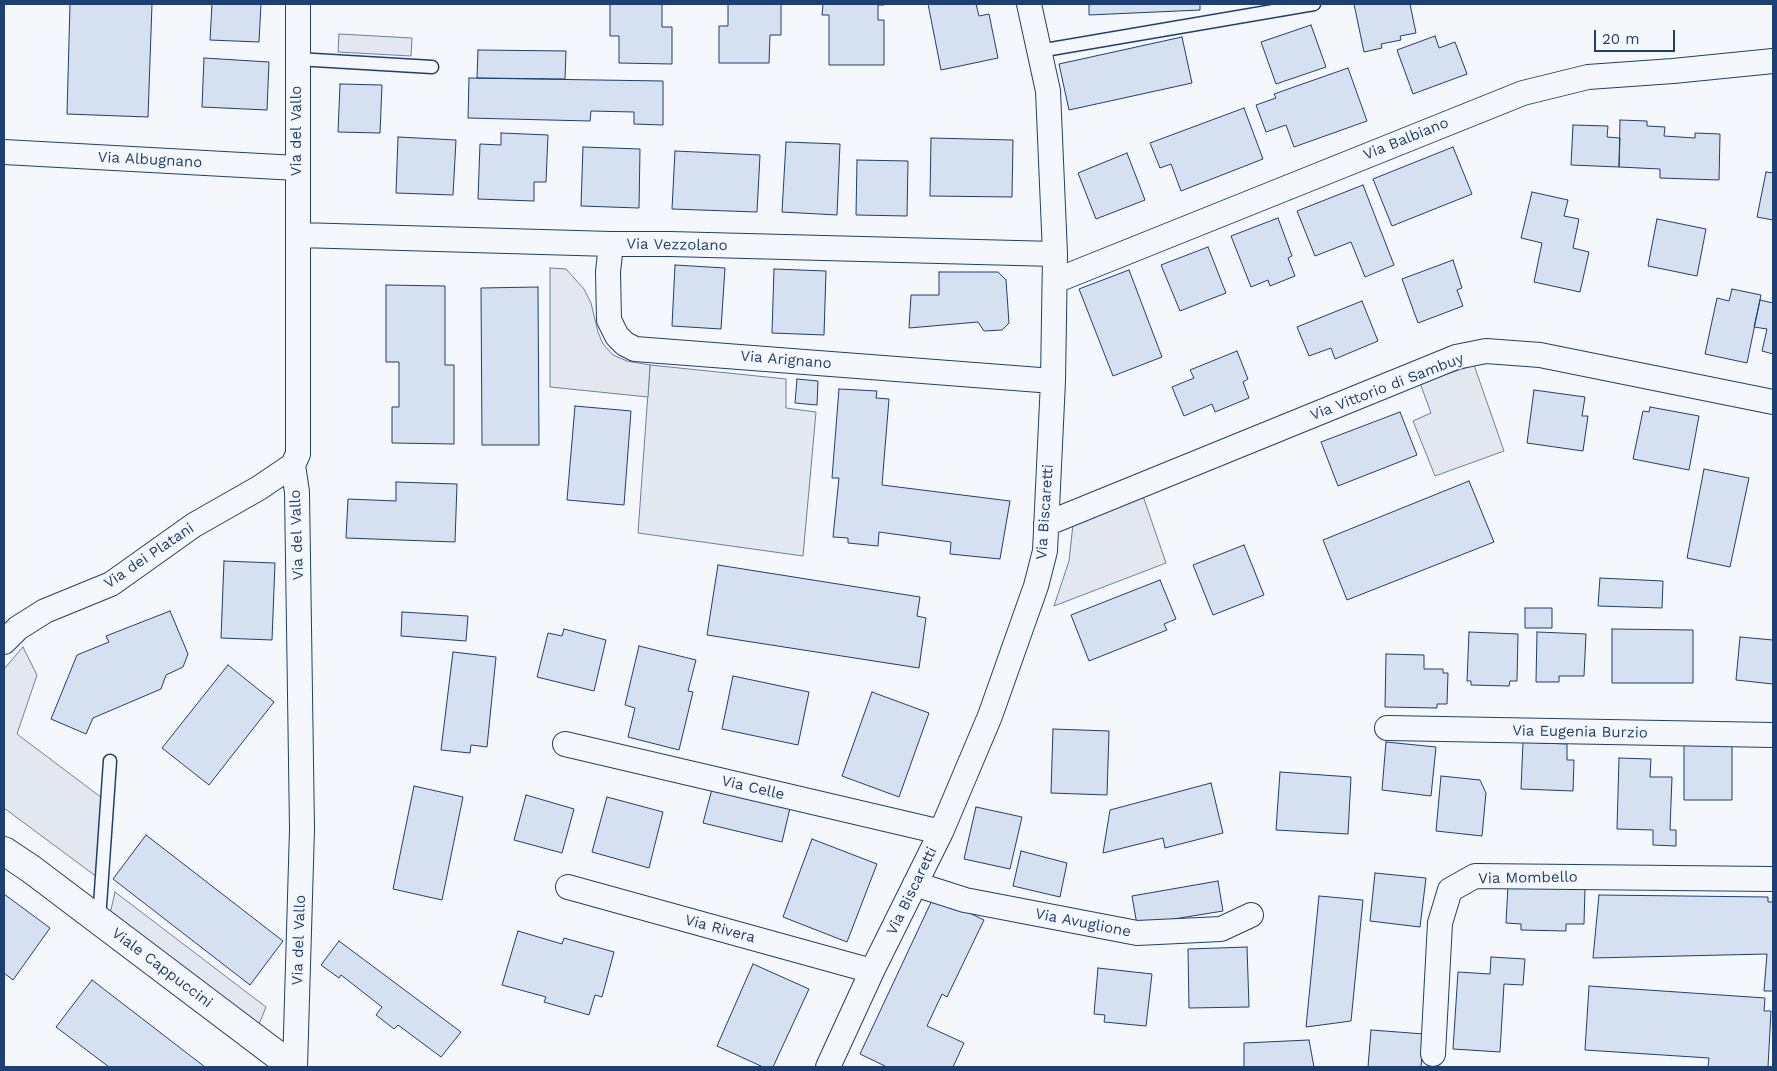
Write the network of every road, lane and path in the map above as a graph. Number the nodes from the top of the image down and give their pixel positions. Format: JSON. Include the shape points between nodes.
{"nodes":[{"id":1,"x":298,"y":4,"type":"edge"},
{"id":2,"x":1029,"y":4,"type":"edge"},
{"id":3,"x":1314,"y":4,"type":"edge"},
{"id":4,"x":1039,"y":51,"type":"junction"},
{"id":5,"x":297,"y":59,"type":"junction"},
{"id":6,"x":1773,"y":61,"type":"edge"},
{"id":7,"x":432,"y":67,"type":"dead end"},
{"id":8,"x":4,"y":152,"type":"edge"},
{"id":9,"x":297,"y":168,"type":"junction"},
{"id":10,"x":298,"y":235,"type":"junction"},
{"id":11,"x":611,"y":244,"type":"junction"},
{"id":12,"x":1055,"y":254,"type":"junction"},
{"id":13,"x":1055,"y":281,"type":"junction"},
{"id":14,"x":1053,"y":381,"type":"junction"},
{"id":15,"x":1773,"y":402,"type":"edge"},
{"id":16,"x":293,"y":465,"type":"junction"},
{"id":17,"x":1046,"y":524,"type":"junction"},
{"id":18,"x":4,"y":642,"type":"edge"},
{"id":19,"x":1387,"y":728,"type":"dead end"},
{"id":20,"x":1773,"y":735,"type":"edge"},
{"id":21,"x":565,"y":744,"type":"dead end"},
{"id":22,"x":110,"y":761,"type":"dead end"},
{"id":23,"x":4,"y":831,"type":"edge"},
{"id":24,"x":941,"y":832,"type":"junction"},
{"id":25,"x":4,"y":851,"type":"edge"},
{"id":26,"x":31,"y":869,"type":"junction"},
{"id":27,"x":1773,"y":879,"type":"edge"},
{"id":28,"x":915,"y":884,"type":"junction"},
{"id":29,"x":568,"y":887,"type":"dead end"},
{"id":30,"x":1251,"y":915,"type":"dead end"},
{"id":31,"x":99,"y":920,"type":"junction"},
{"id":32,"x":872,"y":971,"type":"junction"},
{"id":33,"x":1433,"y":1054,"type":"dead end"},
{"id":34,"x":830,"y":1066,"type":"edge"},
{"id":35,"x":294,"y":1067,"type":"edge"}],
"edges":[{"from":1,"to":5,"type":"street","name":"Via del Vallo"},
{"from":2,"to":4,"type":"street","name":"Via Biscaretti"},
{"from":3,"to":4,"type":"lane"},
{"from":4,"to":12,"type":"street","name":"Via Biscaretti","via":[[1048,91]]},
{"from":5,"to":7,"type":"lane"},
{"from":5,"to":9,"type":"street","name":"Via del Vallo"},
{"from":6,"to":13,"type":"street","name":"Via Balbiano","via":[[1588,77],[1523,93]]},
{"from":8,"to":9,"type":"street","name":"Via Albugnano"},
{"from":9,"to":10,"type":"street","name":"Via del Vallo"},
{"from":10,"to":11,"type":"street","name":"Via Vezzolano"},
{"from":10,"to":16,"type":"street","name":"Via del Vallo","via":[[298,454]]},
{"from":11,"to":12,"type":"street","name":"Via Vezzolano"},
{"from":11,"to":14,"type":"street","name":"Via Arignano","via":[[608,272],[610,320],[617,336],[635,349]]},
{"from":12,"to":13,"type":"street","name":"Via Biscaretti"},
{"from":13,"to":14,"type":"street","name":"Via Biscaretti"},
{"from":14,"to":17,"type":"street","name":"Via Biscaretti"},
{"from":15,"to":17,"type":"street","name":"Via Vittorio di Sambuy","via":[[1540,355],[1486,351],[1448,360]]},
{"from":16,"to":18,"type":"street","name":"Via dei Platani","via":[[194,525],[112,584],[45,611],[18,628]]},
{"from":16,"to":35,"type":"street","name":"Via del Vallo","via":[[297,492],[302,829]]},
{"from":17,"to":24,"type":"street","name":"Via Biscaretti","via":[[1045,551],[1036,586],[990,716]]},
{"from":19,"to":20,"type":"street","name":"Via Eugenia Burzio"},
{"from":21,"to":24,"type":"street","name":"Via Celle"},
{"from":22,"to":31,"type":"lane"},
{"from":23,"to":26,"type":"street","name":"Viale Cappuccini"},
{"from":24,"to":28,"type":"street","name":"Via Biscaretti"},
{"from":25,"to":26,"type":"street","name":"Viale Cappuccini"},
{"from":26,"to":31,"type":"street","name":"Viale Cappuccini"},
{"from":27,"to":33,"type":"street","name":"Via Mombello","via":[[1475,876],[1450,890],[1440,923]]},
{"from":28,"to":30,"type":"street","name":"Via Avuglione","via":[[965,900],[1137,933],[1221,929]]},
{"from":28,"to":32,"type":"street","name":"Via Biscaretti"},
{"from":29,"to":32,"type":"street","name":"Via Rivera"},
{"from":31,"to":35,"type":"street","name":"Viale Cappuccini"},
{"from":32,"to":34,"type":"street","name":"Via Biscaretti"}]}
